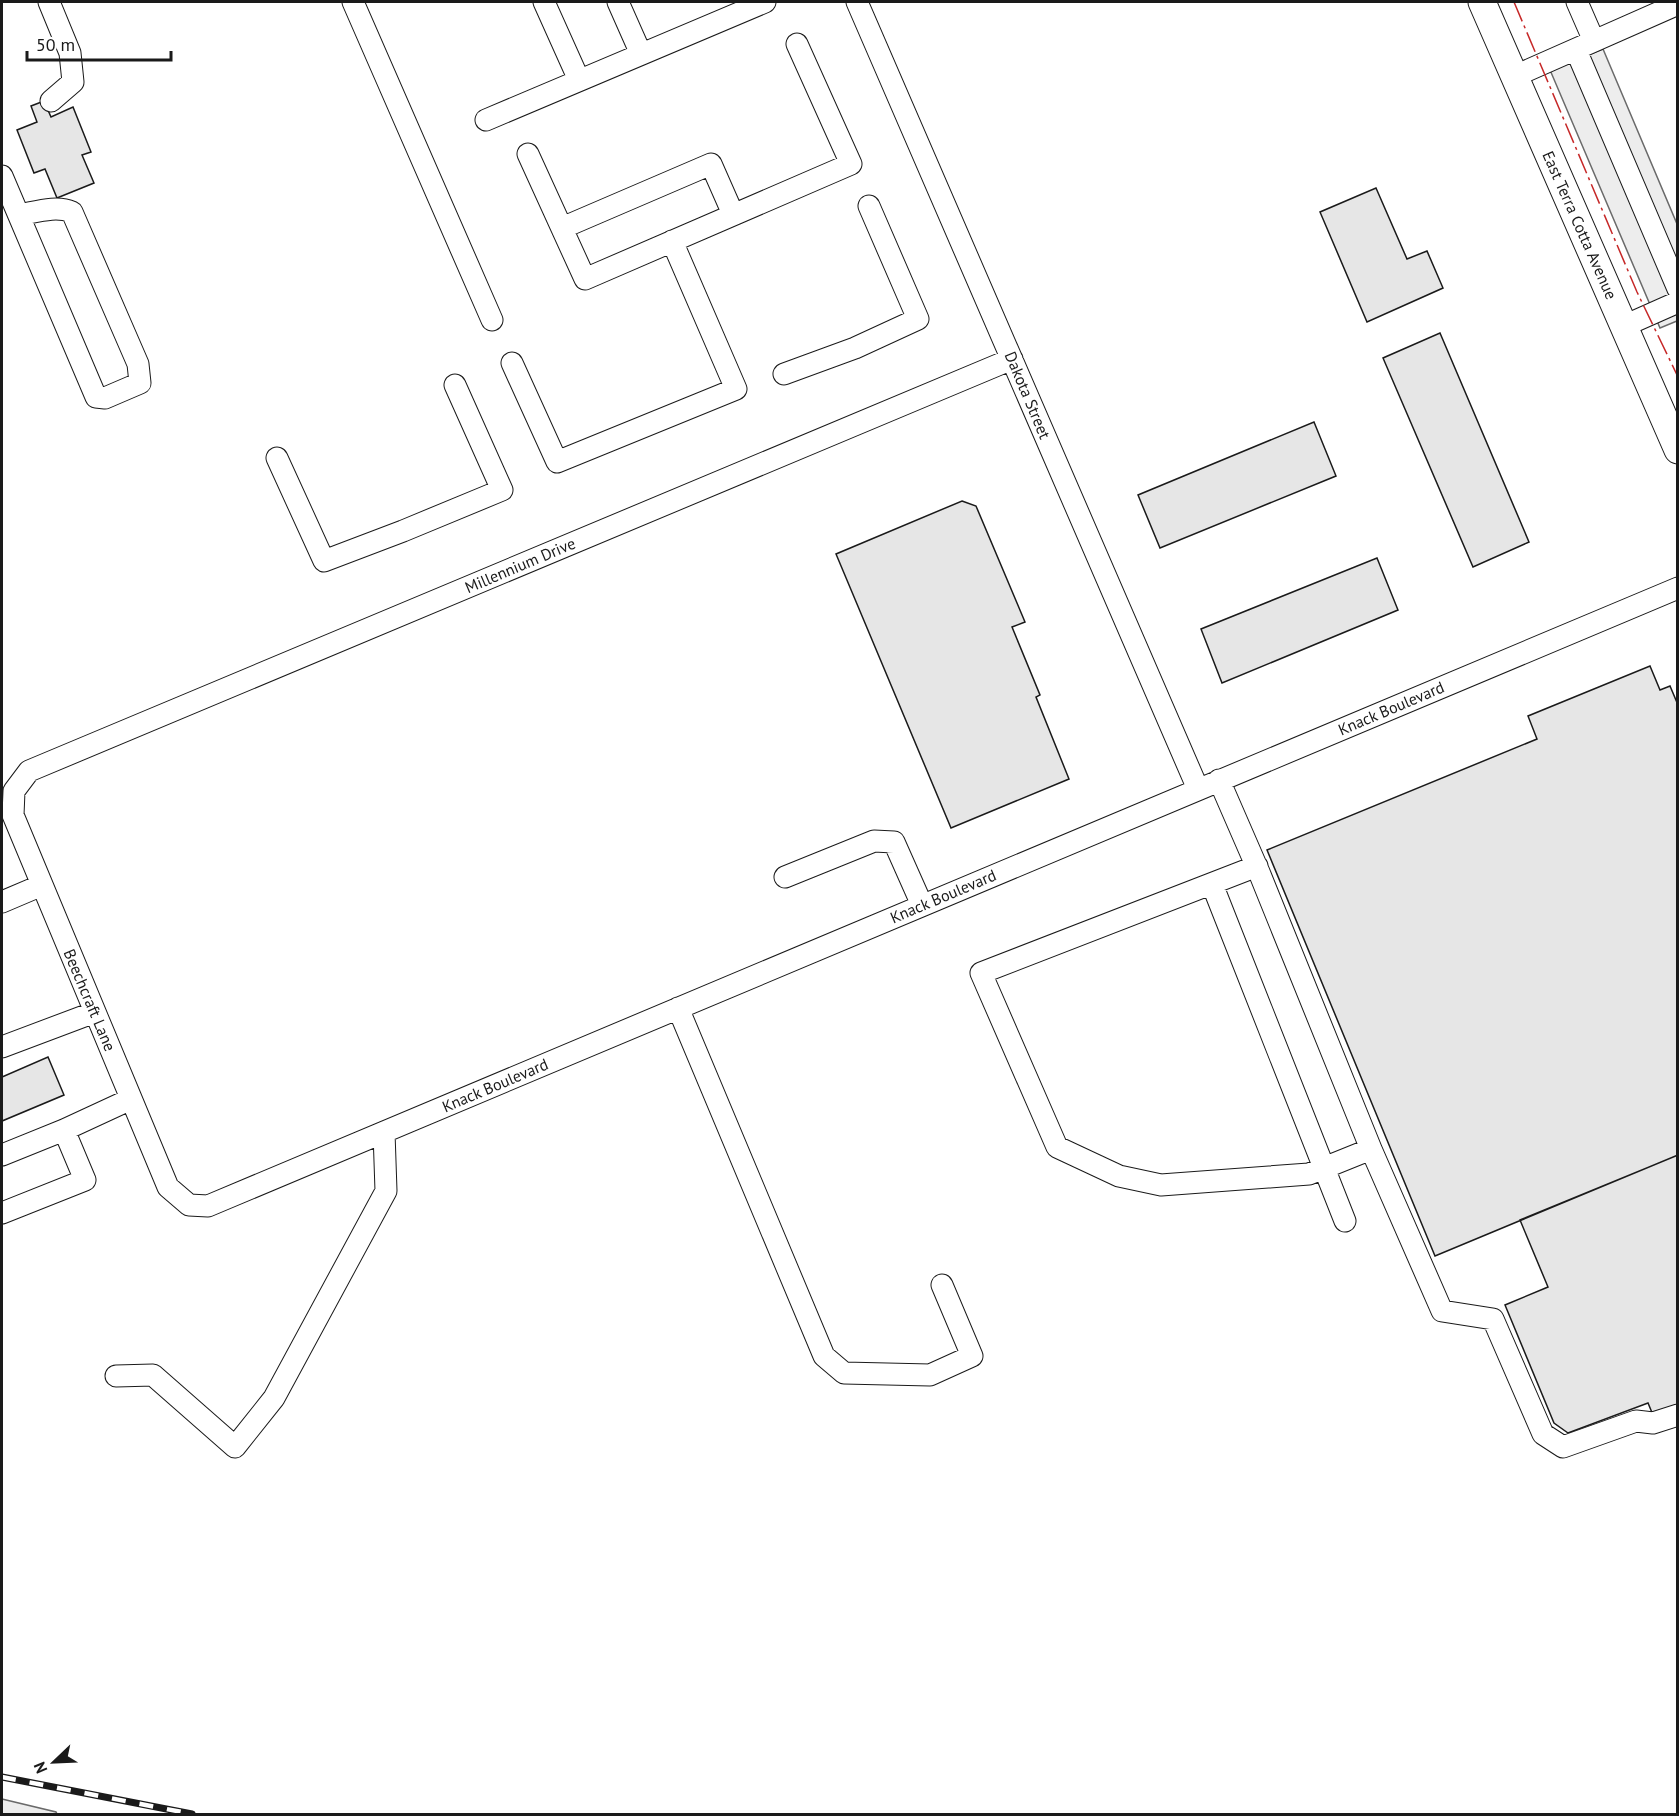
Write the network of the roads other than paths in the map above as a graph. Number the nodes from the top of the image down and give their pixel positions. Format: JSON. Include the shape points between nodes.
{"nodes":[{"id":1,"x":49,"y":2,"type":"edge"},
{"id":2,"x":353,"y":2,"type":"edge"},
{"id":3,"x":544,"y":2,"type":"edge"},
{"id":4,"x":618,"y":2,"type":"edge"},
{"id":5,"x":765,"y":2,"type":"edge"},
{"id":6,"x":857,"y":2,"type":"edge"},
{"id":7,"x":1482,"y":2,"type":"edge"},
{"id":8,"x":1577,"y":2,"type":"edge"},
{"id":9,"x":1677,"y":4,"type":"edge"},
{"id":10,"x":797,"y":44,"type":"dead end"},
{"id":11,"x":1585,"y":45,"type":"junction"},
{"id":12,"x":641,"y":54,"type":"junction"},
{"id":13,"x":1515,"y":76,"type":"junction"},
{"id":14,"x":579,"y":80,"type":"junction"},
{"id":15,"x":51,"y":101,"type":"dead end"},
{"id":16,"x":486,"y":120,"type":"dead end"},
{"id":17,"x":528,"y":154,"type":"dead end"},
{"id":18,"x":2,"y":176,"type":"edge"},
{"id":19,"x":869,"y":206,"type":"dead end"},
{"id":20,"x":733,"y":214,"type":"junction"},
{"id":21,"x":19,"y":215,"type":"junction"},
{"id":22,"x":562,"y":228,"type":"junction"},
{"id":23,"x":672,"y":241,"type":"junction"},
{"id":24,"x":1677,"y":289,"type":"edge"},
{"id":25,"x":1677,"y":302,"type":"edge"},
{"id":26,"x":492,"y":320,"type":"dead end"},
{"id":27,"x":1624,"y":326,"type":"junction"},
{"id":28,"x":1012,"y":359,"type":"junction"},
{"id":29,"x":512,"y":363,"type":"dead end"},
{"id":30,"x":784,"y":374,"type":"dead end"},
{"id":31,"x":455,"y":385,"type":"dead end"},
{"id":32,"x":1677,"y":450,"type":"edge"},
{"id":33,"x":277,"y":458,"type":"dead end"},
{"id":34,"x":1677,"y":588,"type":"edge"},
{"id":35,"x":29,"y":771,"type":"joint"},
{"id":36,"x":1219,"y":780,"type":"junction"},
{"id":37,"x":1198,"y":789,"type":"junction"},
{"id":38,"x":1257,"y":866,"type":"junction"},
{"id":39,"x":785,"y":877,"type":"dead end"},
{"id":40,"x":1212,"y":884,"type":"junction"},
{"id":41,"x":42,"y":885,"type":"junction"},
{"id":42,"x":2,"y":902,"type":"edge"},
{"id":43,"x":922,"y":905,"type":"junction"},
{"id":44,"x":678,"y":1008,"type":"junction"},
{"id":45,"x":95,"y":1012,"type":"junction"},
{"id":46,"x":2,"y":1047,"type":"edge"},
{"id":47,"x":132,"y":1099,"type":"junction"},
{"id":48,"x":64,"y":1130,"type":"junction"},
{"id":49,"x":384,"y":1132,"type":"junction"},
{"id":50,"x":1371,"y":1149,"type":"junction"},
{"id":51,"x":2,"y":1155,"type":"edge"},
{"id":52,"x":1323,"y":1168,"type":"junction"},
{"id":53,"x":208,"y":1206,"type":"joint"},
{"id":54,"x":2,"y":1213,"type":"edge"},
{"id":55,"x":1345,"y":1221,"type":"dead end"},
{"id":56,"x":942,"y":1285,"type":"dead end"},
{"id":57,"x":116,"y":1376,"type":"dead end"},
{"id":58,"x":1677,"y":1415,"type":"edge"}],
"edges":[{"from":1,"to":15,"type":"street","via":[[70,53],[73,82]]},
{"from":2,"to":26,"type":"street"},
{"from":3,"to":14,"type":"street"},
{"from":4,"to":12,"type":"street"},
{"from":5,"to":12,"type":"street"},
{"from":6,"to":28,"type":"street","name":"Dakota Street"},
{"from":7,"to":13,"type":"main road","name":"East Terra Cotta Avenue"},
{"from":8,"to":11,"type":"street"},
{"from":9,"to":11,"type":"street"},
{"from":10,"to":20,"type":"street","via":[[851,164]]},
{"from":11,"to":13,"type":"street"},
{"from":11,"to":24,"type":"street"},
{"from":12,"to":14,"type":"street"},
{"from":13,"to":27,"type":"main road","name":"East Terra Cotta Avenue"},
{"from":14,"to":16,"type":"street"},
{"from":17,"to":22,"type":"street"},
{"from":18,"to":21,"type":"street"},
{"from":19,"to":30,"type":"street","via":[[918,319]]},
{"from":20,"to":22,"type":"street","via":[[711,164]]},
{"from":20,"to":23,"type":"street"},
{"from":21,"to":21,"type":"street","via":[[96,397],[105,398],[140,383],[138,364],[72,212],[43,210]]},
{"from":22,"to":23,"type":"street","via":[[585,279]]},
{"from":23,"to":29,"type":"street","via":[[736,390],[557,462]]},
{"from":25,"to":27,"type":"street"},
{"from":27,"to":32,"type":"main road","name":"East Terra Cotta Avenue"},
{"from":28,"to":35,"type":"street","name":"Millennium Drive"},
{"from":28,"to":37,"type":"street","name":"Dakota Street"},
{"from":31,"to":33,"type":"street","via":[[502,490],[403,531],[324,561]]},
{"from":34,"to":36,"type":"street","name":"Knack Boulevard"},
{"from":35,"to":41,"type":"street","name":"Beechcraft Lane","via":[[14,791],[13,815]]},
{"from":36,"to":37,"type":"street","name":"Knack Boulevard"},
{"from":36,"to":38,"type":"street"},
{"from":37,"to":43,"type":"street","name":"Knack Boulevard"},
{"from":38,"to":40,"type":"street"},
{"from":38,"to":50,"type":"street"},
{"from":39,"to":43,"type":"street","via":[[874,841],[894,842]]},
{"from":40,"to":52,"type":"street"},
{"from":40,"to":52,"type":"street","via":[[981,973],[1057,1147],[1119,1176],[1161,1185],[1309,1174]]},
{"from":41,"to":42,"type":"street"},
{"from":41,"to":45,"type":"street","name":"Beechcraft Lane"},
{"from":43,"to":44,"type":"street","name":"Knack Boulevard"},
{"from":44,"to":49,"type":"street","name":"Knack Boulevard"},
{"from":44,"to":56,"type":"street","via":[[824,1356],[844,1373],[930,1375],[972,1356]]},
{"from":45,"to":46,"type":"street"},
{"from":45,"to":47,"type":"street","name":"Beechcraft Lane"},
{"from":47,"to":48,"type":"street"},
{"from":47,"to":53,"type":"street","name":"Beechcraft Lane","via":[[168,1187],[189,1205]]},
{"from":48,"to":51,"type":"street"},
{"from":48,"to":54,"type":"street","via":[[85,1180]]},
{"from":49,"to":53,"type":"street","name":"Knack Boulevard"},
{"from":49,"to":57,"type":"street","via":[[386,1191],[274,1398],[236,1447],[153,1375]]},
{"from":50,"to":52,"type":"street"},
{"from":50,"to":58,"type":"street","via":[[1442,1311],[1493,1318],[1544,1434],[1563,1447],[1636,1420],[1653,1423]]},
{"from":52,"to":55,"type":"street"}]}
